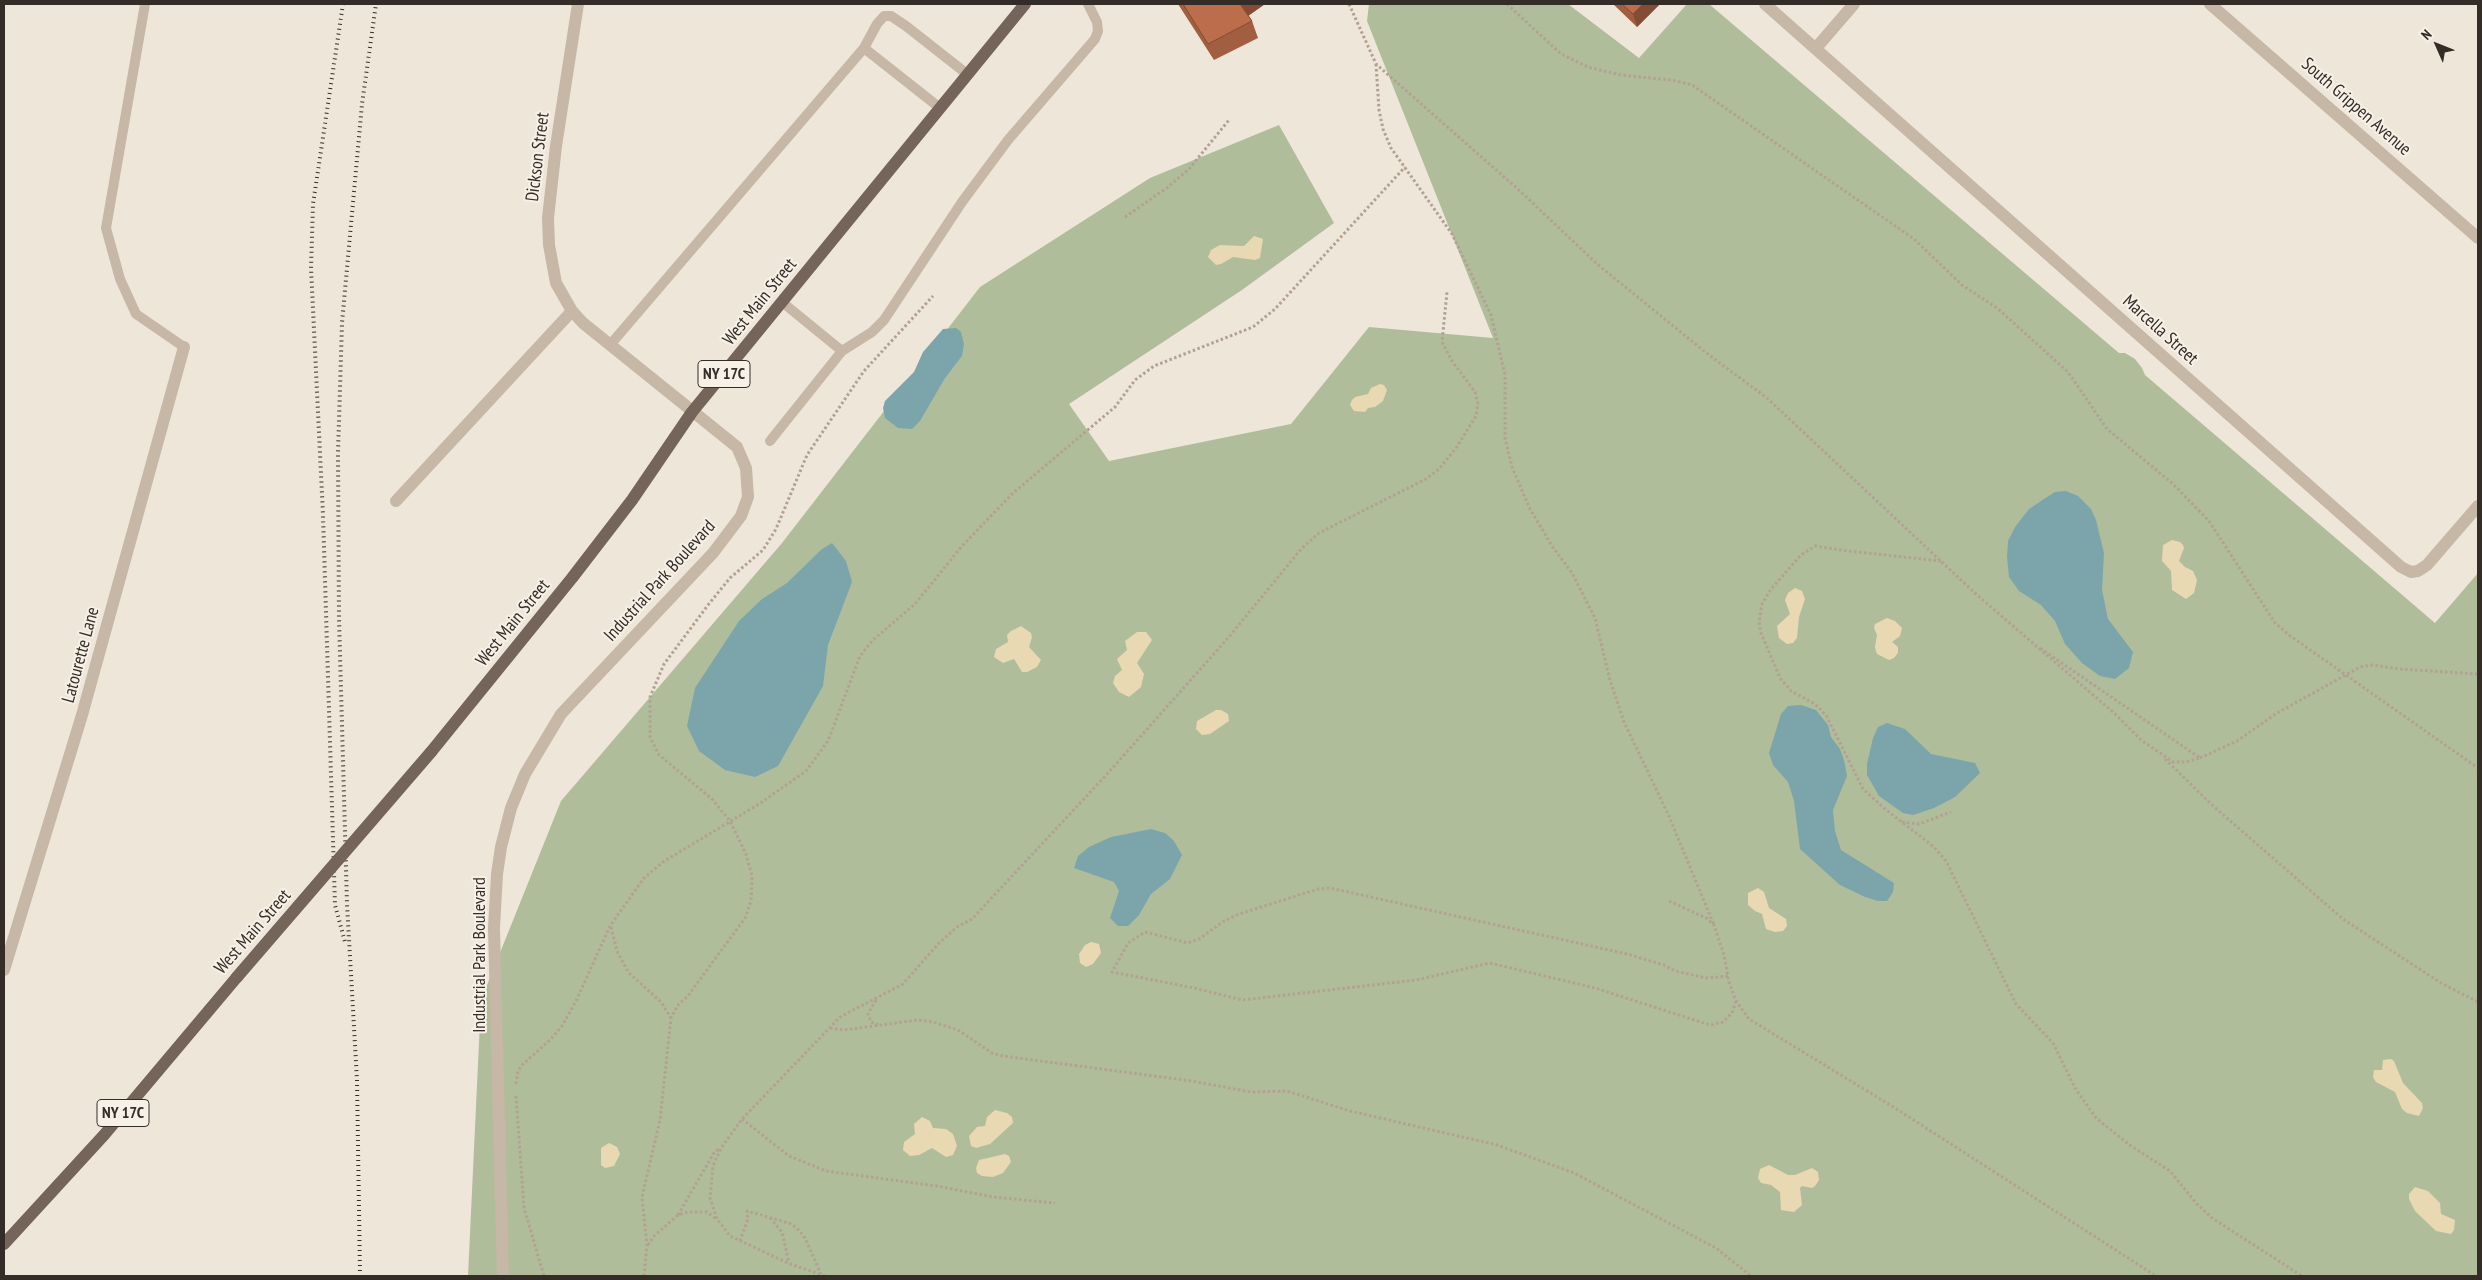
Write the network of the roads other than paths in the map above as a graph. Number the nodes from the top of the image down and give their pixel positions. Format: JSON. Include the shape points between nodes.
{"nodes":[{"id":1,"x":145,"y":4,"type":"edge"},
{"id":2,"x":578,"y":4,"type":"edge"},
{"id":3,"x":1025,"y":4,"type":"edge"},
{"id":4,"x":1088,"y":4,"type":"edge"},
{"id":5,"x":1765,"y":4,"type":"edge"},
{"id":6,"x":1854,"y":4,"type":"edge"},
{"id":7,"x":2210,"y":4,"type":"edge"},
{"id":8,"x":864,"y":48,"type":"junction"},
{"id":9,"x":1816,"y":48,"type":"junction"},
{"id":10,"x":968,"y":74,"type":"junction"},
{"id":11,"x":940,"y":108,"type":"junction"},
{"id":12,"x":2478,"y":238,"type":"edge"},
{"id":13,"x":782,"y":302,"type":"junction"},
{"id":14,"x":572,"y":311,"type":"junction"},
{"id":15,"x":610,"y":345,"type":"junction"},
{"id":16,"x":184,"y":347,"type":"joint"},
{"id":17,"x":842,"y":351,"type":"junction"},
{"id":18,"x":692,"y":412,"type":"junction"},
{"id":19,"x":770,"y":441,"type":"dead end"},
{"id":20,"x":396,"y":501,"type":"dead end"},
{"id":21,"x":2478,"y":506,"type":"edge"},
{"id":22,"x":4,"y":970,"type":"edge"},
{"id":23,"x":4,"y":1244,"type":"edge"},
{"id":24,"x":503,"y":1276,"type":"edge"}],
"edges":[{"from":1,"to":16,"type":"lane","via":[[106,228],[120,279],[136,314]]},
{"from":2,"to":14,"type":"street","name":"Dickson Street","via":[[548,218],[556,283]]},
{"from":3,"to":10,"type":"main road","name":"West Main Street","number":"NY 17C"},
{"from":4,"to":17,"type":"lane","via":[[1097,22],[1095,38],[1008,140],[962,202],[884,320],[872,332]]},
{"from":5,"to":9,"type":"street"},
{"from":6,"to":9,"type":"street"},
{"from":7,"to":12,"type":"street","name":"South Grippen Avenue"},
{"from":8,"to":10,"type":"lane","via":[[877,24],[884,16],[891,16]]},
{"from":8,"to":11,"type":"lane"},
{"from":8,"to":15,"type":"lane"},
{"from":9,"to":21,"type":"street","name":"Marcella Street","via":[[2401,567],[2411,572],[2427,565]]},
{"from":10,"to":11,"type":"main road","name":"West Main Street","number":"NY 17C"},
{"from":11,"to":13,"type":"main road","name":"West Main Street","number":"NY 17C"},
{"from":13,"to":17,"type":"lane"},
{"from":13,"to":18,"type":"main road","name":"West Main Street","number":"NY 17C"},
{"from":14,"to":15,"type":"street","name":"Dickson Street"},
{"from":14,"to":20,"type":"street"},
{"from":15,"to":18,"type":"street","name":"Dickson Street"},
{"from":16,"to":22,"type":"street","name":"Latourette Lane","via":[[82,715]]},
{"from":17,"to":19,"type":"lane"},
{"from":18,"to":23,"type":"main road","name":"West Main Street","number":"NY 17C","bridge":true,"via":[[632,500],[431,752],[104,1135]]},
{"from":18,"to":24,"type":"street","name":"Industrial Park Boulevard","via":[[737,447],[746,468],[748,497],[741,516],[713,553],[561,714],[525,774],[501,847],[494,928]]}]}
